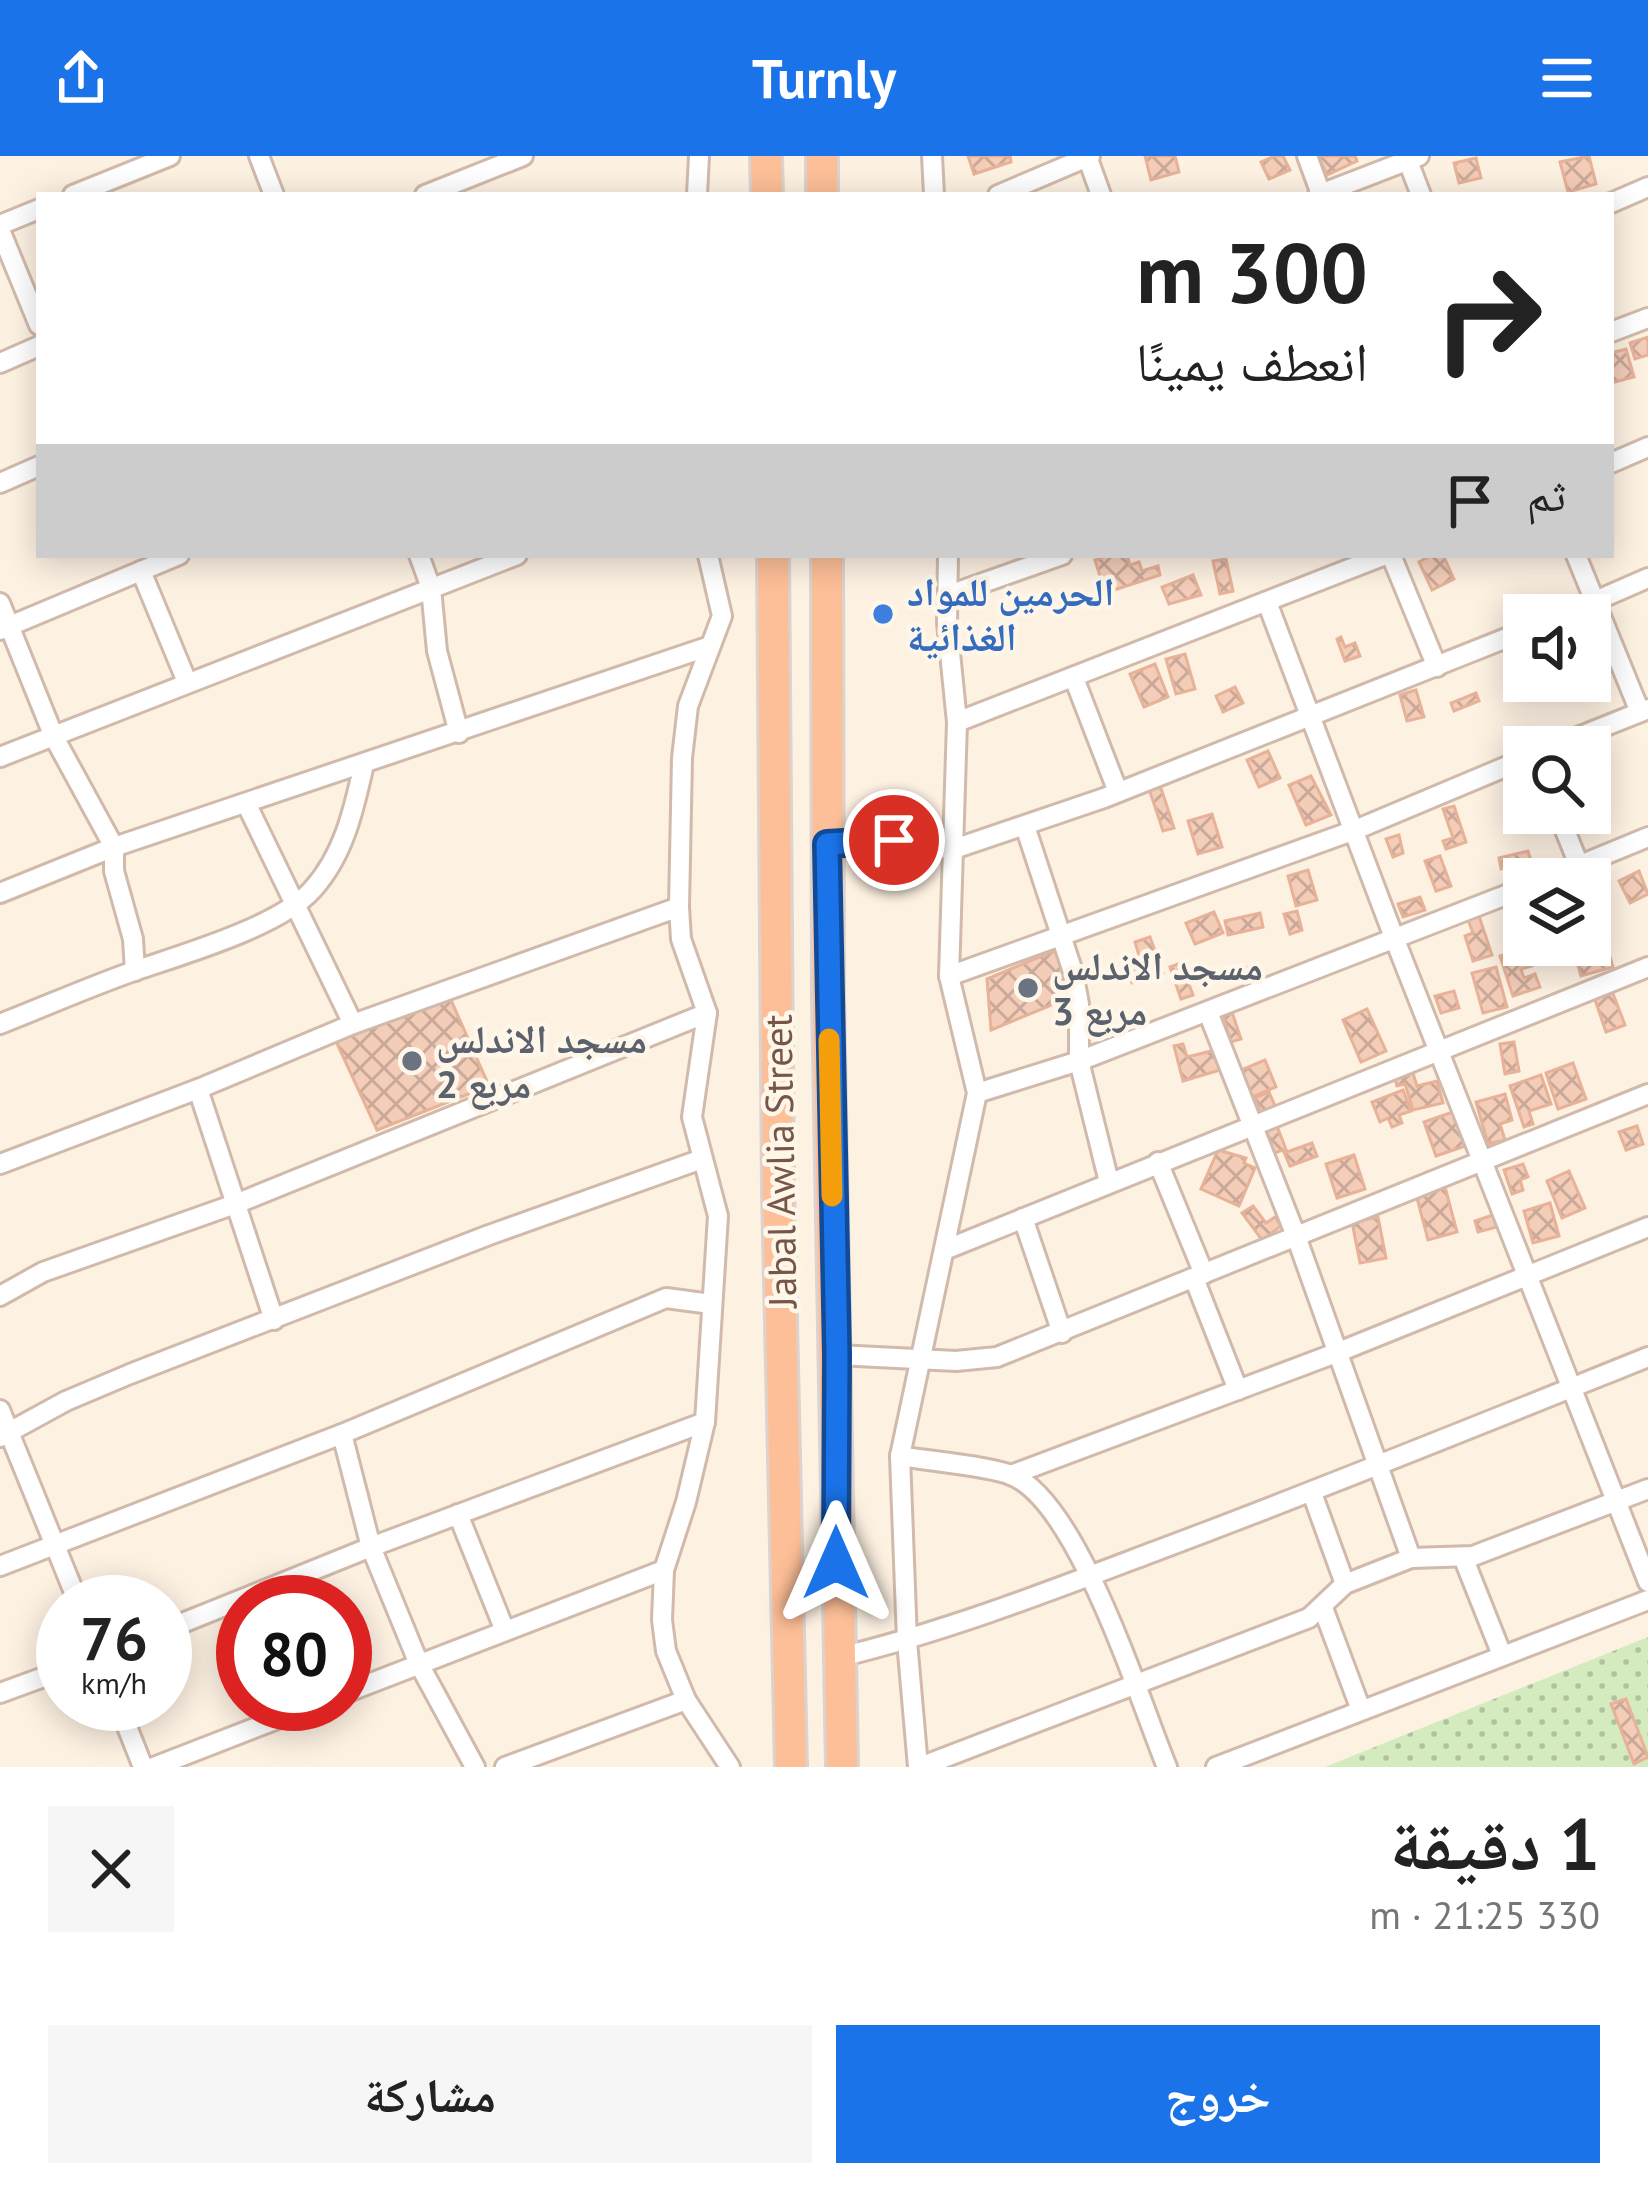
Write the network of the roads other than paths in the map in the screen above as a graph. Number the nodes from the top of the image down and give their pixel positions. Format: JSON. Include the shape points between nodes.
{"nodes":[{"id":1,"x":170,"y":156,"type":"edge"},
{"id":2,"x":259,"y":156,"type":"edge"},
{"id":3,"x":524,"y":156,"type":"edge"},
{"id":4,"x":699,"y":156,"type":"edge"},
{"id":5,"x":766,"y":156,"type":"edge"},
{"id":6,"x":822,"y":156,"type":"edge"},
{"id":7,"x":932,"y":156,"type":"edge"},
{"id":8,"x":1088,"y":156,"type":"edge"},
{"id":9,"x":1307,"y":156,"type":"edge"},
{"id":10,"x":1413,"y":158,"type":"edge"},
{"id":11,"x":1648,"y":187,"type":"edge"},
{"id":12,"x":81,"y":192,"type":"edge"},
{"id":13,"x":273,"y":192,"type":"edge"},
{"id":14,"x":433,"y":192,"type":"edge"},
{"id":15,"x":697,"y":192,"type":"edge"},
{"id":16,"x":766,"y":192,"type":"edge"},
{"id":17,"x":822,"y":192,"type":"edge"},
{"id":18,"x":934,"y":192,"type":"edge"},
{"id":19,"x":1005,"y":192,"type":"edge"},
{"id":20,"x":1100,"y":192,"type":"edge"},
{"id":21,"x":1319,"y":192,"type":"edge"},
{"id":22,"x":1325,"y":192,"type":"edge"},
{"id":23,"x":1420,"y":192,"type":"edge"},
{"id":24,"x":1614,"y":202,"type":"edge"},
{"id":25,"x":36,"y":210,"type":"edge"},
{"id":26,"x":0,"y":227,"type":"edge"},
{"id":27,"x":36,"y":317,"type":"edge"},
{"id":28,"x":1648,"y":318,"type":"edge"},
{"id":29,"x":1614,"y":331,"type":"edge"},
{"id":30,"x":36,"y":347,"type":"edge"},
{"id":31,"x":0,"y":363,"type":"edge"},
{"id":32,"x":1648,"y":447,"type":"edge"},
{"id":33,"x":1614,"y":462,"type":"edge"},
{"id":34,"x":36,"y":467,"type":"edge"},
{"id":35,"x":0,"y":483,"type":"edge"},
{"id":36,"x":172,"y":558,"type":"edge"},
{"id":37,"x":420,"y":558,"type":"edge"},
{"id":38,"x":509,"y":558,"type":"edge"},
{"id":39,"x":709,"y":558,"type":"edge"},
{"id":40,"x":773,"y":558,"type":"edge"},
{"id":41,"x":827,"y":558,"type":"edge"},
{"id":42,"x":948,"y":558,"type":"edge"},
{"id":43,"x":1054,"y":558,"type":"edge"},
{"id":44,"x":1324,"y":558,"type":"edge"},
{"id":45,"x":1380,"y":558,"type":"edge"},
{"id":46,"x":1389,"y":558,"type":"edge"},
{"id":47,"x":1577,"y":558,"type":"edge"},
{"id":48,"x":142,"y":571,"type":"junction"},
{"id":49,"x":1331,"y":576,"type":"junction"},
{"id":50,"x":1648,"y":578,"type":"edge"},
{"id":51,"x":431,"y":588,"type":"junction"},
{"id":52,"x":1592,"y":594,"type":"edge"},
{"id":53,"x":1611,"y":594,"type":"edge"},
{"id":54,"x":946,"y":596,"type":"junction"},
{"id":55,"x":1267,"y":602,"type":"junction"},
{"id":56,"x":0,"y":603,"type":"edge"},
{"id":57,"x":4,"y":629,"type":"edge"},
{"id":58,"x":1611,"y":637,"type":"edge"},
{"id":59,"x":1503,"y":640,"type":"edge"},
{"id":60,"x":710,"y":646,"type":"junction"},
{"id":61,"x":1437,"y":667,"type":"junction"},
{"id":62,"x":1074,"y":678,"type":"junction"},
{"id":63,"x":187,"y":682,"type":"junction"},
{"id":64,"x":1644,"y":711,"type":"edge"},
{"id":65,"x":1312,"y":718,"type":"junction"},
{"id":66,"x":957,"y":722,"type":"junction"},
{"id":67,"x":1606,"y":726,"type":"edge"},
{"id":68,"x":459,"y":733,"type":"junction"},
{"id":69,"x":54,"y":737,"type":"junction"},
{"id":70,"x":0,"y":757,"type":"edge"},
{"id":71,"x":364,"y":764,"type":"junction"},
{"id":72,"x":1503,"y":768,"type":"edge"},
{"id":73,"x":1118,"y":792,"type":"junction"},
{"id":74,"x":245,"y":803,"type":"junction"},
{"id":75,"x":1025,"y":826,"type":"junction"},
{"id":76,"x":1355,"y":830,"type":"junction"},
{"id":77,"x":1648,"y":837,"type":"edge"},
{"id":78,"x":827,"y":844,"type":"junction"},
{"id":79,"x":114,"y":847,"type":"junction"},
{"id":80,"x":951,"y":850,"type":"junction"},
{"id":81,"x":1596,"y":858,"type":"edge"},
{"id":82,"x":0,"y":893,"type":"edge"},
{"id":83,"x":1503,"y":896,"type":"edge"},
{"id":84,"x":295,"y":907,"type":"junction"},
{"id":85,"x":680,"y":908,"type":"junction"},
{"id":86,"x":1063,"y":936,"type":"junction"},
{"id":87,"x":1395,"y":940,"type":"junction"},
{"id":88,"x":1648,"y":968,"type":"edge"},
{"id":89,"x":135,"y":971,"type":"junction"},
{"id":90,"x":949,"y":976,"type":"junction"},
{"id":91,"x":1208,"y":1012,"type":"junction"},
{"id":92,"x":707,"y":1013,"type":"junction"},
{"id":93,"x":0,"y":1024,"type":"edge"},
{"id":94,"x":352,"y":1024,"type":"junction"},
{"id":95,"x":1439,"y":1051,"type":"junction"},
{"id":96,"x":1079,"y":1061,"type":"junction"},
{"id":97,"x":198,"y":1089,"type":"junction"},
{"id":98,"x":977,"y":1093,"type":"junction"},
{"id":99,"x":1648,"y":1094,"type":"edge"},
{"id":100,"x":1252,"y":1124,"type":"junction"},
{"id":101,"x":1483,"y":1157,"type":"junction"},
{"id":102,"x":702,"y":1159,"type":"junction"},
{"id":103,"x":1158,"y":1162,"type":"junction"},
{"id":104,"x":0,"y":1164,"type":"edge"},
{"id":105,"x":1108,"y":1182,"type":"junction"},
{"id":106,"x":238,"y":1203,"type":"junction"},
{"id":107,"x":1023,"y":1218,"type":"junction"},
{"id":108,"x":1648,"y":1227,"type":"edge"},
{"id":109,"x":1296,"y":1236,"type":"junction"},
{"id":110,"x":947,"y":1249,"type":"junction"},
{"id":111,"x":1529,"y":1274,"type":"junction"},
{"id":112,"x":1199,"y":1276,"type":"junction"},
{"id":113,"x":0,"y":1296,"type":"edge"},
{"id":114,"x":712,"y":1304,"type":"junction"},
{"id":115,"x":274,"y":1320,"type":"junction"},
{"id":116,"x":1062,"y":1333,"type":"junction"},
{"id":117,"x":1336,"y":1353,"type":"junction"},
{"id":118,"x":837,"y":1355,"type":"junction"},
{"id":119,"x":1648,"y":1357,"type":"edge"},
{"id":120,"x":920,"y":1360,"type":"junction"},
{"id":121,"x":1574,"y":1387,"type":"junction"},
{"id":122,"x":1238,"y":1390,"type":"junction"},
{"id":123,"x":0,"y":1410,"type":"edge"},
{"id":124,"x":705,"y":1422,"type":"junction"},
{"id":125,"x":342,"y":1434,"type":"junction"},
{"id":126,"x":4,"y":1435,"type":"edge"},
{"id":127,"x":901,"y":1456,"type":"junction"},
{"id":128,"x":1376,"y":1465,"type":"junction"},
{"id":129,"x":1011,"y":1474,"type":"junction"},
{"id":130,"x":1648,"y":1489,"type":"edge"},
{"id":131,"x":1312,"y":1492,"type":"junction"},
{"id":132,"x":1615,"y":1502,"type":"junction"},
{"id":133,"x":458,"y":1514,"type":"junction"},
{"id":134,"x":54,"y":1543,"type":"junction"},
{"id":135,"x":371,"y":1547,"type":"junction"},
{"id":136,"x":1463,"y":1557,"type":"junction"},
{"id":137,"x":1411,"y":1558,"type":"junction"},
{"id":138,"x":0,"y":1566,"type":"edge"},
{"id":139,"x":664,"y":1570,"type":"junction"},
{"id":140,"x":67,"y":1575,"type":"edge"},
{"id":141,"x":1090,"y":1576,"type":"junction"},
{"id":142,"x":1648,"y":1582,"type":"edge"},
{"id":143,"x":1346,"y":1583,"type":"junction"},
{"id":144,"x":1648,"y":1600,"type":"edge"},
{"id":145,"x":1323,"y":1608,"type":"junction"},
{"id":146,"x":192,"y":1619,"type":"edge"},
{"id":147,"x":506,"y":1631,"type":"junction"},
{"id":148,"x":907,"y":1641,"type":"junction"},
{"id":149,"x":1502,"y":1655,"type":"junction"},
{"id":150,"x":840,"y":1657,"type":"junction"},
{"id":151,"x":419,"y":1664,"type":"junction"},
{"id":152,"x":36,"y":1680,"type":"edge"},
{"id":153,"x":372,"y":1682,"type":"edge"},
{"id":154,"x":1133,"y":1684,"type":"junction"},
{"id":155,"x":0,"y":1694,"type":"edge"},
{"id":156,"x":686,"y":1700,"type":"junction"},
{"id":157,"x":1361,"y":1710,"type":"junction"},
{"id":158,"x":129,"y":1731,"type":"edge"},
{"id":159,"x":247,"y":1731,"type":"edge"},
{"id":160,"x":143,"y":1767,"type":"edge"},
{"id":161,"x":154,"y":1767,"type":"edge"},
{"id":162,"x":475,"y":1767,"type":"edge"},
{"id":163,"x":505,"y":1767,"type":"edge"},
{"id":164,"x":730,"y":1767,"type":"edge"},
{"id":165,"x":791,"y":1767,"type":"edge"},
{"id":166,"x":842,"y":1767,"type":"edge"},
{"id":167,"x":919,"y":1767,"type":"edge"},
{"id":168,"x":1167,"y":1767,"type":"edge"},
{"id":169,"x":1216,"y":1767,"type":"edge"}],
"edges":[{"from":1,"to":12,"type":"street"},
{"from":2,"to":13,"type":"street"},
{"from":3,"to":14,"type":"street"},
{"from":4,"to":15,"type":"street"},
{"from":5,"to":16,"type":"highway"},
{"from":6,"to":17,"type":"highway"},
{"from":7,"to":18,"type":"street"},
{"from":8,"to":19,"type":"street"},
{"from":8,"to":20,"type":"street"},
{"from":9,"to":21,"type":"street"},
{"from":10,"to":22,"type":"street"},
{"from":10,"to":23,"type":"street"},
{"from":11,"to":24,"type":"street"},
{"from":25,"to":26,"type":"street"},
{"from":26,"to":27,"type":"street"},
{"from":28,"to":29,"type":"street"},
{"from":30,"to":31,"type":"street"},
{"from":32,"to":33,"type":"street"},
{"from":34,"to":35,"type":"street"},
{"from":36,"to":48,"type":"street"},
{"from":37,"to":51,"type":"street"},
{"from":38,"to":51,"type":"street"},
{"from":39,"to":60,"type":"street","via":[[722,616]]},
{"from":40,"to":165,"type":"highway","name":"Jabal Awlia Street"},
{"from":41,"to":78,"type":"highway","name":"Jabal Awlia Street"},
{"from":42,"to":54,"type":"street"},
{"from":43,"to":54,"type":"street"},
{"from":44,"to":49,"type":"street"},
{"from":45,"to":49,"type":"street"},
{"from":46,"to":61,"type":"street"},
{"from":47,"to":52,"type":"street"},
{"from":48,"to":57,"type":"street"},
{"from":48,"to":63,"type":"street"},
{"from":49,"to":55,"type":"street"},
{"from":50,"to":53,"type":"street"},
{"from":51,"to":63,"type":"street"},
{"from":51,"to":68,"type":"street","via":[[437,651]]},
{"from":54,"to":66,"type":"street"},
{"from":55,"to":62,"type":"street"},
{"from":55,"to":65,"type":"street"},
{"from":56,"to":57,"type":"street"},
{"from":57,"to":69,"type":"street"},
{"from":58,"to":64,"type":"street"},
{"from":59,"to":61,"type":"street"},
{"from":60,"to":68,"type":"street"},
{"from":60,"to":85,"type":"street","via":[[688,706],[682,758]]},
{"from":61,"to":65,"type":"street"},
{"from":62,"to":66,"type":"street"},
{"from":62,"to":73,"type":"street"},
{"from":63,"to":69,"type":"street"},
{"from":64,"to":67,"type":"street"},
{"from":65,"to":73,"type":"street"},
{"from":65,"to":76,"type":"street"},
{"from":66,"to":80,"type":"street"},
{"from":68,"to":71,"type":"street"},
{"from":69,"to":70,"type":"street"},
{"from":69,"to":79,"type":"street"},
{"from":71,"to":74,"type":"street"},
{"from":71,"to":84,"type":"street","via":[[334,858]]},
{"from":72,"to":76,"type":"street"},
{"from":73,"to":75,"type":"street"},
{"from":74,"to":79,"type":"street"},
{"from":74,"to":84,"type":"street"},
{"from":75,"to":80,"type":"street"},
{"from":75,"to":86,"type":"street"},
{"from":76,"to":86,"type":"street"},
{"from":76,"to":87,"type":"street"},
{"from":77,"to":81,"type":"street"},
{"from":78,"to":80,"type":"street","via":[[914,841]]},
{"from":78,"to":118,"type":"highway","name":"Jabal Awlia Street"},
{"from":79,"to":82,"type":"street"},
{"from":79,"to":89,"type":"street"},
{"from":80,"to":90,"type":"street"},
{"from":83,"to":87,"type":"street"},
{"from":84,"to":89,"type":"street"},
{"from":84,"to":94,"type":"street"},
{"from":85,"to":92,"type":"street","via":[[681,939]]},
{"from":85,"to":94,"type":"street"},
{"from":86,"to":90,"type":"street"},
{"from":86,"to":96,"type":"street","via":[[1079,1004]]},
{"from":87,"to":91,"type":"street"},
{"from":87,"to":95,"type":"street"},
{"from":88,"to":95,"type":"street"},
{"from":89,"to":93,"type":"street"},
{"from":90,"to":98,"type":"street"},
{"from":91,"to":96,"type":"street"},
{"from":91,"to":100,"type":"street"},
{"from":92,"to":102,"type":"street","via":[[692,1117]]},
{"from":92,"to":106,"type":"street"},
{"from":94,"to":97,"type":"street"},
{"from":95,"to":100,"type":"street"},
{"from":95,"to":101,"type":"street"},
{"from":96,"to":98,"type":"street"},
{"from":96,"to":105,"type":"street"},
{"from":97,"to":104,"type":"street"},
{"from":97,"to":106,"type":"street"},
{"from":98,"to":110,"type":"street"},
{"from":99,"to":101,"type":"street"},
{"from":100,"to":103,"type":"street"},
{"from":100,"to":109,"type":"street"},
{"from":101,"to":109,"type":"street"},
{"from":101,"to":111,"type":"street"},
{"from":102,"to":114,"type":"street","via":[[718,1216]]},
{"from":102,"to":115,"type":"street"},
{"from":103,"to":105,"type":"street"},
{"from":103,"to":112,"type":"street"},
{"from":105,"to":107,"type":"street"},
{"from":106,"to":113,"type":"street","via":[[43,1272]]},
{"from":106,"to":115,"type":"street"},
{"from":107,"to":110,"type":"street"},
{"from":107,"to":116,"type":"street"},
{"from":108,"to":111,"type":"street"},
{"from":109,"to":112,"type":"street"},
{"from":109,"to":117,"type":"street"},
{"from":110,"to":120,"type":"street"},
{"from":111,"to":117,"type":"street"},
{"from":111,"to":121,"type":"street"},
{"from":112,"to":116,"type":"street"},
{"from":112,"to":122,"type":"street"},
{"from":114,"to":124,"type":"street"},
{"from":114,"to":125,"type":"street","via":[[666,1298]]},
{"from":115,"to":126,"type":"street","via":[[66,1401]]},
{"from":116,"to":120,"type":"street","via":[[997,1357]]},
{"from":117,"to":122,"type":"street"},
{"from":117,"to":128,"type":"street"},
{"from":118,"to":120,"type":"street"},
{"from":118,"to":150,"type":"highway","name":"Jabal Awlia Street"},
{"from":119,"to":121,"type":"street"},
{"from":120,"to":127,"type":"street"},
{"from":121,"to":128,"type":"street"},
{"from":121,"to":132,"type":"street"},
{"from":122,"to":129,"type":"street"},
{"from":123,"to":126,"type":"street"},
{"from":124,"to":133,"type":"street"},
{"from":124,"to":139,"type":"street"},
{"from":125,"to":134,"type":"street"},
{"from":125,"to":135,"type":"street"},
{"from":126,"to":134,"type":"street"},
{"from":127,"to":129,"type":"street"},
{"from":127,"to":148,"type":"street"},
{"from":128,"to":131,"type":"street"},
{"from":128,"to":137,"type":"street"},
{"from":129,"to":141,"type":"street","via":[[1058,1514]]},
{"from":130,"to":132,"type":"street"},
{"from":131,"to":141,"type":"street"},
{"from":131,"to":143,"type":"street"},
{"from":132,"to":136,"type":"street"},
{"from":132,"to":142,"type":"street"},
{"from":133,"to":135,"type":"street"},
{"from":133,"to":147,"type":"street"},
{"from":134,"to":138,"type":"street"},
{"from":134,"to":140,"type":"street"},
{"from":135,"to":146,"type":"street"},
{"from":135,"to":151,"type":"street"},
{"from":136,"to":137,"type":"street"},
{"from":136,"to":149,"type":"street"},
{"from":137,"to":143,"type":"street"},
{"from":139,"to":147,"type":"street"},
{"from":139,"to":156,"type":"street","via":[[666,1651]]},
{"from":141,"to":148,"type":"street"},
{"from":141,"to":154,"type":"street"},
{"from":143,"to":145,"type":"street"},
{"from":144,"to":149,"type":"street"},
{"from":145,"to":154,"type":"street"},
{"from":145,"to":157,"type":"street"},
{"from":147,"to":151,"type":"street"},
{"from":148,"to":150,"type":"street"},
{"from":148,"to":167,"type":"street"},
{"from":149,"to":157,"type":"street"},
{"from":150,"to":166,"type":"highway","name":"Jabal Awlia Street"},
{"from":151,"to":153,"type":"street"},
{"from":151,"to":162,"type":"street"},
{"from":152,"to":155,"type":"street"},
{"from":154,"to":167,"type":"street"},
{"from":154,"to":168,"type":"street"},
{"from":156,"to":163,"type":"street"},
{"from":156,"to":164,"type":"street"},
{"from":157,"to":169,"type":"street"},
{"from":158,"to":160,"type":"street"},
{"from":159,"to":161,"type":"street"}]}
